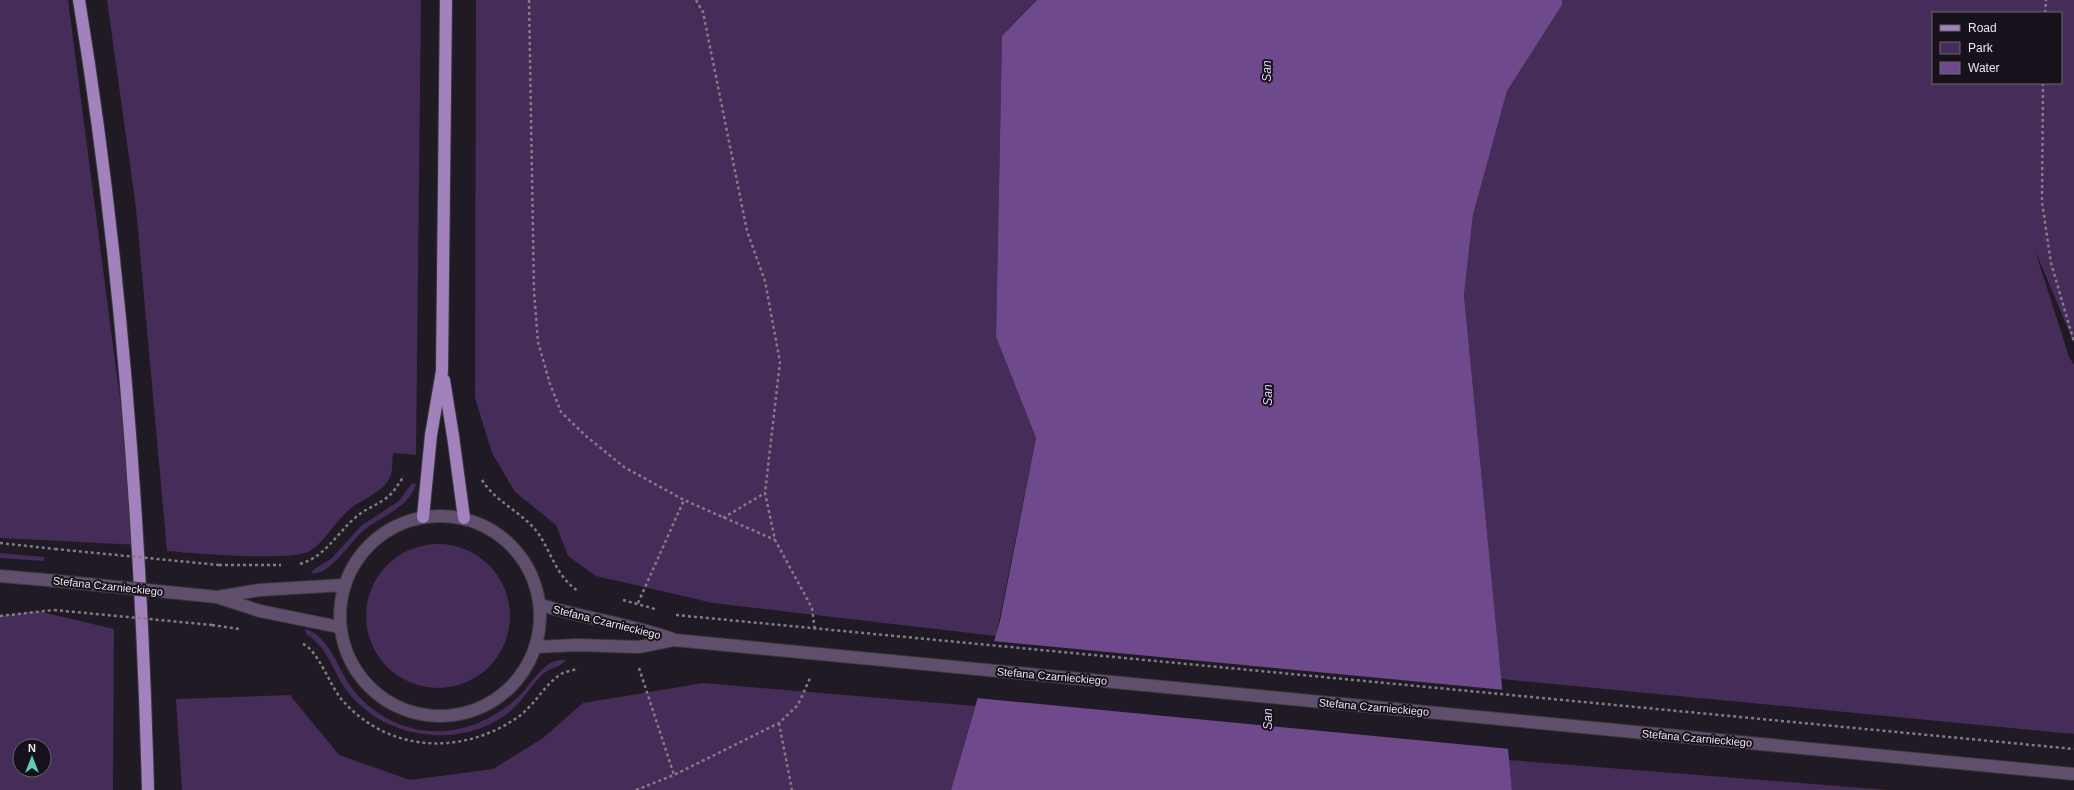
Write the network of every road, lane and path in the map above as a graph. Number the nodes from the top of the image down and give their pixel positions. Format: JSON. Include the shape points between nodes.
{"nodes":[{"id":1,"x":79,"y":0,"type":"edge"},
{"id":2,"x":446,"y":0,"type":"edge"},
{"id":3,"x":529,"y":0,"type":"edge"},
{"id":4,"x":696,"y":0,"type":"edge"},
{"id":5,"x":2046,"y":0,"type":"edge"},
{"id":6,"x":2045,"y":12,"type":"edge"},
{"id":7,"x":2043,"y":84,"type":"edge"},
{"id":8,"x":2074,"y":342,"type":"edge"},
{"id":9,"x":442,"y":371,"type":"junction"},
{"id":10,"x":409,"y":473,"type":"dead end"},
{"id":11,"x":481,"y":478,"type":"dead end"},
{"id":12,"x":765,"y":493,"type":"junction"},
{"id":13,"x":684,"y":500,"type":"junction"},
{"id":14,"x":423,"y":517,"type":"junction"},
{"id":15,"x":464,"y":518,"type":"junction"},
{"id":16,"x":723,"y":518,"type":"junction"},
{"id":17,"x":775,"y":540,"type":"junction"},
{"id":18,"x":0,"y":543,"type":"edge"},
{"id":19,"x":285,"y":565,"type":"dead end"},
{"id":20,"x":293,"y":565,"type":"dead end"},
{"id":21,"x":0,"y":576,"type":"edge"},
{"id":22,"x":344,"y":585,"type":"junction"},
{"id":23,"x":584,"y":592,"type":"dead end"},
{"id":24,"x":217,"y":597,"type":"junction"},
{"id":25,"x":638,"y":603,"type":"dead end"},
{"id":26,"x":541,"y":604,"type":"junction"},
{"id":27,"x":676,"y":615,"type":"dead end"},
{"id":28,"x":0,"y":616,"type":"edge"},
{"id":29,"x":340,"y":627,"type":"junction"},
{"id":30,"x":242,"y":630,"type":"dead end"},
{"id":31,"x":816,"y":638,"type":"dead end"},
{"id":32,"x":674,"y":640,"type":"junction"},
{"id":33,"x":300,"y":643,"type":"dead end"},
{"id":34,"x":536,"y":647,"type":"junction"},
{"id":35,"x":577,"y":662,"type":"dead end"},
{"id":36,"x":638,"y":668,"type":"dead end"},
{"id":37,"x":812,"y":673,"type":"dead end"},
{"id":38,"x":779,"y":723,"type":"junction"},
{"id":39,"x":2074,"y":749,"type":"edge"},
{"id":40,"x":2074,"y":774,"type":"edge"},
{"id":41,"x":674,"y":775,"type":"junction"},
{"id":42,"x":148,"y":790,"type":"edge"},
{"id":43,"x":636,"y":790,"type":"edge"},
{"id":44,"x":792,"y":790,"type":"edge"}],
"edges":[{"from":1,"to":42,"type":"main road","via":[[107,195],[125,361],[139,545]]},
{"from":2,"to":9,"type":"main road"},
{"from":3,"to":13,"type":"path","via":[[534,291],[538,342],[550,384],[561,412],[586,436],[624,468]]},
{"from":4,"to":12,"type":"path","via":[[703,12],[747,231],[765,280],[780,362]]},
{"from":5,"to":6,"type":"path"},
{"from":7,"to":8,"type":"path","via":[[2042,202],[2051,263]]},
{"from":9,"to":14,"type":"main road","via":[[431,435]]},
{"from":9,"to":15,"type":"main road"},
{"from":10,"to":20,"type":"path","via":[[405,474],[385,499],[351,521],[316,558]]},
{"from":11,"to":23,"type":"path","via":[[487,489],[540,536],[571,586]]},
{"from":12,"to":16,"type":"path"},
{"from":12,"to":17,"type":"path"},
{"from":13,"to":16,"type":"path"},
{"from":13,"to":25,"type":"path"},
{"from":14,"to":15,"type":"street"},
{"from":14,"to":22,"type":"street","via":[[397,525],[374,540],[356,561]]},
{"from":15,"to":26,"type":"street","via":[[492,530],[516,550],[532,575]]},
{"from":16,"to":17,"type":"path"},
{"from":17,"to":31,"type":"path","via":[[812,608]]},
{"from":18,"to":19,"type":"path","bridge":true,"via":[[219,565]]},
{"from":21,"to":24,"type":"street","name":"Stefana Czarnieckiego","bridge":true},
{"from":22,"to":24,"type":"street","via":[[260,590]]},
{"from":22,"to":29,"type":"street"},
{"from":24,"to":29,"type":"street","via":[[260,611]]},
{"from":26,"to":32,"type":"street","name":"Stefana Czarnieckiego","via":[[581,616],[646,630]]},
{"from":26,"to":34,"type":"street","via":[[541,626]]},
{"from":27,"to":39,"type":"path","bridge":true},
{"from":28,"to":30,"type":"path","bridge":true,"via":[[54,610]]},
{"from":29,"to":34,"type":"street","via":[[349,660],[369,688],[397,708],[430,717],[464,715],[496,701],[521,678]]},
{"from":32,"to":34,"type":"street","name":"Stefana Czarnieckiego","via":[[640,647]]},
{"from":32,"to":40,"type":"street","name":"Stefana Czarnieckiego","bridge":true},
{"from":33,"to":35,"type":"path","via":[[313,651],[333,688],[360,717],[401,738],[444,745],[464,741],[504,725],[525,711],[562,674],[578,668]]},
{"from":36,"to":41,"type":"path"},
{"from":37,"to":38,"type":"path","via":[[798,705]]},
{"from":38,"to":41,"type":"path"},
{"from":38,"to":44,"type":"path"},
{"from":41,"to":43,"type":"path"}]}
